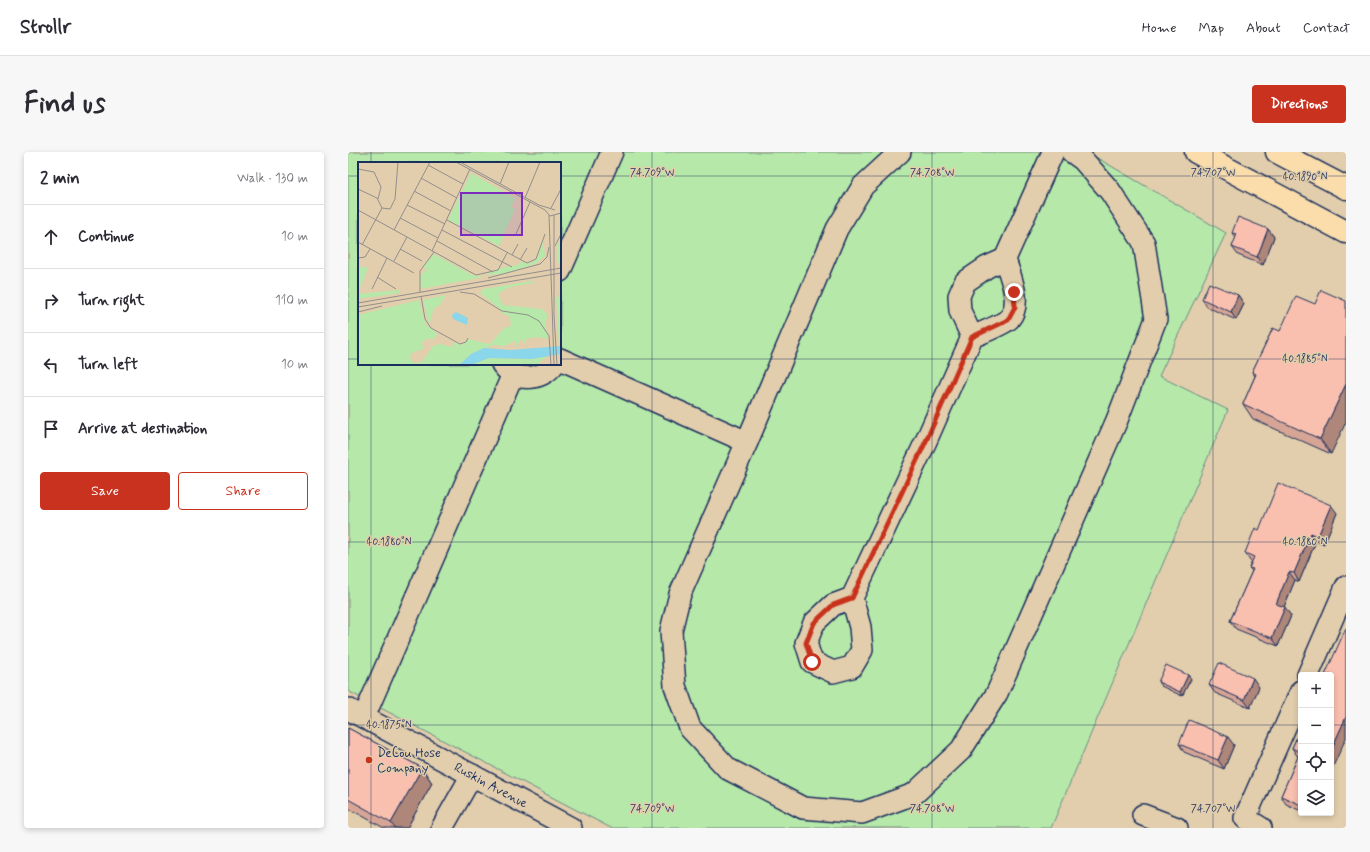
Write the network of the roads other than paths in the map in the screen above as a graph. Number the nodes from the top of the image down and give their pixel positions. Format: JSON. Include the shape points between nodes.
{"nodes":[{"id":1,"x":612,"y":152,"type":"edge"},
{"id":2,"x":900,"y":152,"type":"edge"},
{"id":3,"x":1053,"y":152,"type":"edge"},
{"id":4,"x":1072,"y":152,"type":"edge"},
{"id":5,"x":1196,"y":152,"type":"edge"},
{"id":6,"x":1292,"y":155,"type":"edge"},
{"id":7,"x":1346,"y":188,"type":"edge"},
{"id":8,"x":1346,"y":232,"type":"edge"},
{"id":9,"x":1005,"y":259,"type":"junction"},
{"id":10,"x":561,"y":269,"type":"edge"},
{"id":11,"x":972,"y":337,"type":"junction"},
{"id":12,"x":561,"y":359,"type":"edge"},
{"id":13,"x":553,"y":365,"type":"edge"},
{"id":14,"x":507,"y":369,"type":"edge"},
{"id":15,"x":747,"y":442,"type":"junction"},
{"id":16,"x":1346,"y":587,"type":"edge"},
{"id":17,"x":852,"y":598,"type":"dead end"},
{"id":18,"x":1309,"y":672,"type":"edge"},
{"id":19,"x":1298,"y":698,"type":"edge"},
{"id":20,"x":356,"y":713,"type":"edge"},
{"id":21,"x":472,"y":775,"type":"junction"},
{"id":22,"x":1143,"y":815,"type":"dead end"},
{"id":23,"x":1253,"y":825,"type":"edge"},
{"id":24,"x":448,"y":826,"type":"edge"},
{"id":25,"x":571,"y":828,"type":"edge"},
{"id":26,"x":1176,"y":828,"type":"edge"}],
"edges":[{"from":1,"to":10,"type":"street"},
{"from":2,"to":15,"type":"street","via":[[863,186],[837,229]]},
{"from":3,"to":9,"type":"street"},
{"from":4,"to":15,"type":"street","via":[[1084,160],[1110,191],[1144,243],[1156,319],[1117,420],[997,693],[961,750],[914,794],[862,813],[803,808],[728,769],[690,728],[675,686],[671,631],[680,594]]},
{"from":5,"to":8,"type":"main road"},
{"from":6,"to":7,"type":"main road"},
{"from":9,"to":11,"type":"street","via":[[1014,292],[1015,307],[1008,320]]},
{"from":9,"to":11,"type":"street","via":[[987,267],[965,282],[959,296],[960,311]]},
{"from":11,"to":17,"type":"street"},
{"from":12,"to":15,"type":"street"},
{"from":13,"to":14,"type":"street","via":[[538,376],[525,378]]},
{"from":14,"to":20,"type":"street"},
{"from":16,"to":18,"type":"street"},
{"from":19,"to":23,"type":"street"},
{"from":20,"to":21,"type":"street","name":"Ruskin Avenue"},
{"from":21,"to":24,"type":"street"},
{"from":21,"to":25,"type":"street","name":"Ruskin Avenue"},
{"from":22,"to":26,"type":"street"}]}
